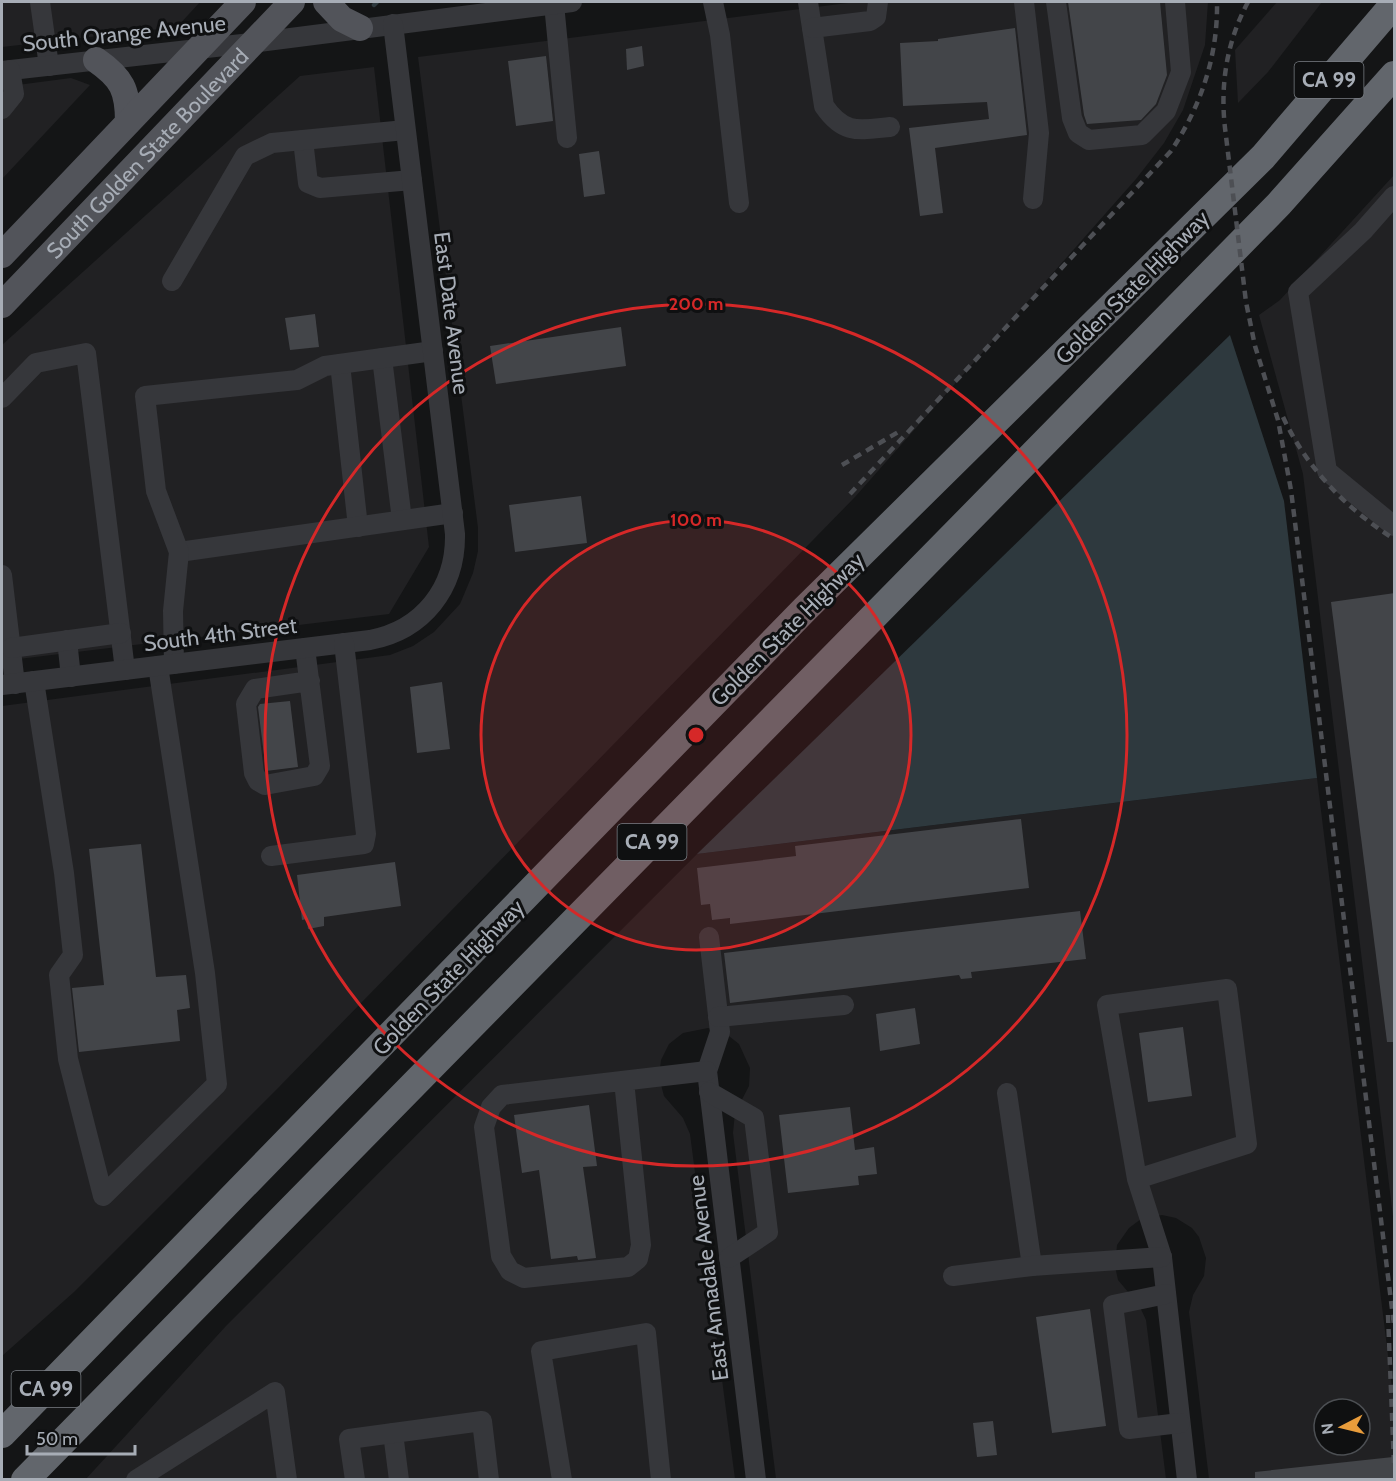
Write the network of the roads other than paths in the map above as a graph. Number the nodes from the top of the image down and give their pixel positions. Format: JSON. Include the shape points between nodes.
{"nodes":[{"id":1,"x":40,"y":2,"type":"edge"},
{"id":2,"x":243,"y":2,"type":"edge"},
{"id":3,"x":292,"y":2,"type":"edge"},
{"id":4,"x":326,"y":2,"type":"edge"},
{"id":5,"x":713,"y":2,"type":"edge"},
{"id":6,"x":808,"y":2,"type":"edge"},
{"id":7,"x":878,"y":2,"type":"edge"},
{"id":8,"x":1024,"y":2,"type":"edge"},
{"id":9,"x":1056,"y":2,"type":"edge"},
{"id":10,"x":1175,"y":2,"type":"edge"},
{"id":11,"x":563,"y":3,"type":"edge"},
{"id":12,"x":1395,"y":4,"type":"edge"},
{"id":13,"x":393,"y":24,"type":"junction"},
{"id":14,"x":360,"y":28,"type":"junction"},
{"id":15,"x":812,"y":28,"type":"junction"},
{"id":16,"x":251,"y":43,"type":"junction"},
{"id":17,"x":201,"y":48,"type":"junction"},
{"id":18,"x":96,"y":60,"type":"junction"},
{"id":19,"x":49,"y":66,"type":"junction"},
{"id":20,"x":6,"y":70,"type":"edge"},
{"id":21,"x":1395,"y":75,"type":"edge"},
{"id":22,"x":2,"y":109,"type":"edge"},
{"id":23,"x":128,"y":122,"type":"junction"},
{"id":24,"x":890,"y":127,"type":"dead end"},
{"id":25,"x":405,"y":130,"type":"junction"},
{"id":26,"x":567,"y":138,"type":"dead end"},
{"id":27,"x":303,"y":140,"type":"junction"},
{"id":28,"x":412,"y":180,"type":"junction"},
{"id":29,"x":1395,"y":196,"type":"edge"},
{"id":30,"x":1033,"y":199,"type":"dead end"},
{"id":31,"x":739,"y":203,"type":"dead end"},
{"id":32,"x":2,"y":255,"type":"edge"},
{"id":33,"x":172,"y":281,"type":"dead end"},
{"id":34,"x":2,"y":305,"type":"edge"},
{"id":35,"x":433,"y":351,"type":"junction"},
{"id":36,"x":382,"y":358,"type":"junction"},
{"id":37,"x":340,"y":364,"type":"junction"},
{"id":38,"x":2,"y":398,"type":"edge"},
{"id":39,"x":453,"y":513,"type":"junction"},
{"id":40,"x":402,"y":520,"type":"junction"},
{"id":41,"x":358,"y":526,"type":"junction"},
{"id":42,"x":1395,"y":526,"type":"edge"},
{"id":43,"x":179,"y":552,"type":"junction"},
{"id":44,"x":2,"y":575,"type":"edge"},
{"id":45,"x":435,"y":604,"type":"joint"},
{"id":46,"x":121,"y":633,"type":"junction"},
{"id":47,"x":67,"y":640,"type":"junction"},
{"id":48,"x":344,"y":643,"type":"junction"},
{"id":49,"x":11,"y":648,"type":"junction"},
{"id":50,"x":305,"y":648,"type":"junction"},
{"id":51,"x":166,"y":665,"type":"junction"},
{"id":52,"x":125,"y":670,"type":"junction"},
{"id":53,"x":71,"y":677,"type":"junction"},
{"id":54,"x":310,"y":681,"type":"junction"},
{"id":55,"x":17,"y":683,"type":"edge"},
{"id":56,"x":271,"y":856,"type":"dead end"},
{"id":57,"x":709,"y":938,"type":"dead end"},
{"id":58,"x":844,"y":1005,"type":"dead end"},
{"id":59,"x":718,"y":1017,"type":"junction"},
{"id":60,"x":707,"y":1071,"type":"junction"},
{"id":61,"x":624,"y":1081,"type":"junction"},
{"id":62,"x":710,"y":1092,"type":"junction"},
{"id":63,"x":1007,"y":1093,"type":"dead end"},
{"id":64,"x":1137,"y":1179,"type":"junction"},
{"id":65,"x":1162,"y":1257,"type":"junction"},
{"id":66,"x":729,"y":1258,"type":"junction"},
{"id":67,"x":1032,"y":1266,"type":"junction"},
{"id":68,"x":953,"y":1276,"type":"dead end"},
{"id":69,"x":1166,"y":1294,"type":"junction"},
{"id":70,"x":91,"y":1344,"type":"junction"},
{"id":71,"x":2,"y":1415,"type":"edge"},
{"id":72,"x":1180,"y":1423,"type":"junction"},
{"id":73,"x":393,"y":1433,"type":"junction"},
{"id":74,"x":2,"y":1434,"type":"edge"},
{"id":75,"x":25,"y":1479,"type":"edge"},
{"id":76,"x":136,"y":1479,"type":"edge"},
{"id":77,"x":287,"y":1479,"type":"edge"},
{"id":78,"x":356,"y":1479,"type":"edge"},
{"id":79,"x":399,"y":1479,"type":"edge"},
{"id":80,"x":489,"y":1479,"type":"edge"},
{"id":81,"x":562,"y":1479,"type":"edge"},
{"id":82,"x":661,"y":1479,"type":"edge"},
{"id":83,"x":756,"y":1479,"type":"edge"},
{"id":84,"x":1187,"y":1479,"type":"edge"}],
"edges":[{"from":1,"to":19,"type":"street"},
{"from":2,"to":17,"type":"main road","name":"South Golden State Boulevard"},
{"from":3,"to":16,"type":"main road","name":"South Golden State Boulevard"},
{"from":4,"to":14,"type":"main road","via":[[342,20]]},
{"from":5,"to":31,"type":"street"},
{"from":6,"to":15,"type":"street"},
{"from":7,"to":15,"type":"street","via":[[876,17],[870,21]]},
{"from":8,"to":30,"type":"street","via":[[1040,133]]},
{"from":9,"to":10,"type":"street","via":[[1072,118],[1078,133],[1089,140],[1142,135],[1166,111],[1181,72]]},
{"from":11,"to":13,"type":"street","name":"South Orange Avenue"},
{"from":11,"to":26,"type":"street"},
{"from":12,"to":70,"type":"highway","name":"Golden State Highway","number":"CA 99","via":[[1263,157],[805,609]]},
{"from":13,"to":14,"type":"street","name":"South Orange Avenue"},
{"from":13,"to":25,"type":"street","name":"East Date Avenue"},
{"from":14,"to":16,"type":"street","name":"South Orange Avenue"},
{"from":15,"to":24,"type":"street","via":[[824,105],[832,117],[853,130]]},
{"from":16,"to":17,"type":"street","name":"South Orange Avenue"},
{"from":16,"to":34,"type":"main road","name":"South Golden State Boulevard"},
{"from":17,"to":18,"type":"street","name":"South Orange Avenue"},
{"from":17,"to":23,"type":"main road","name":"South Golden State Boulevard"},
{"from":18,"to":19,"type":"street","name":"South Orange Avenue"},
{"from":18,"to":23,"type":"main road","via":[[121,81]]},
{"from":19,"to":20,"type":"street","name":"South Orange Avenue"},
{"from":20,"to":22,"type":"street","via":[[14,94]]},
{"from":21,"to":75,"type":"highway","name":"Golden State Highway","number":"CA 99","via":[[1279,204]]},
{"from":23,"to":32,"type":"main road","name":"South Golden State Boulevard"},
{"from":25,"to":27,"type":"street"},
{"from":25,"to":28,"type":"street","name":"East Date Avenue"},
{"from":27,"to":28,"type":"street","via":[[308,183],[320,188]]},
{"from":27,"to":33,"type":"street","via":[[272,143],[246,156]]},
{"from":28,"to":35,"type":"street","name":"East Date Avenue"},
{"from":29,"to":42,"type":"street","via":[[1298,292],[1328,471]]},
{"from":35,"to":36,"type":"street"},
{"from":35,"to":39,"type":"street","name":"East Date Avenue"},
{"from":36,"to":37,"type":"street"},
{"from":36,"to":40,"type":"street"},
{"from":37,"to":41,"type":"street"},
{"from":37,"to":43,"type":"street","via":[[325,366],[297,380],[145,396],[156,491]]},
{"from":38,"to":46,"type":"street","via":[[36,363],[86,353]]},
{"from":39,"to":40,"type":"street"},
{"from":39,"to":45,"type":"street","name":"East Date Avenue","via":[[454,561]]},
{"from":40,"to":41,"type":"street"},
{"from":41,"to":43,"type":"street"},
{"from":43,"to":51,"type":"street"},
{"from":44,"to":49,"type":"street"},
{"from":45,"to":48,"type":"street","name":"South 4th Street","via":[[398,632]]},
{"from":46,"to":47,"type":"street"},
{"from":46,"to":52,"type":"street"},
{"from":47,"to":49,"type":"street"},
{"from":47,"to":53,"type":"street"},
{"from":48,"to":50,"type":"street","name":"South 4th Street"},
{"from":48,"to":56,"type":"street","via":[[364,844]]},
{"from":49,"to":55,"type":"street"},
{"from":50,"to":51,"type":"street","name":"South 4th Street"},
{"from":50,"to":54,"type":"street"},
{"from":51,"to":52,"type":"street","name":"South 4th Street"},
{"from":51,"to":55,"type":"street","via":[[217,1084],[103,1196],[68,1059],[59,975],[73,954],[64,873]]},
{"from":52,"to":53,"type":"street","name":"South 4th Street"},
{"from":53,"to":55,"type":"street","name":"South 4th Street"},
{"from":54,"to":54,"type":"street","via":[[320,766],[314,776],[265,784],[258,781],[254,773],[248,697],[255,688]]},
{"from":57,"to":59,"type":"street"},
{"from":58,"to":59,"type":"street"},
{"from":59,"to":60,"type":"street","via":[[720,1032]]},
{"from":60,"to":61,"type":"street"},
{"from":60,"to":62,"type":"street","name":"East Annadale Avenue"},
{"from":61,"to":61,"type":"street","via":[[502,1095],[491,1107],[484,1127],[501,1256],[510,1270],[524,1278],[628,1266],[638,1259],[641,1245]]},
{"from":62,"to":66,"type":"street","name":"East Annadale Avenue"},
{"from":62,"to":66,"type":"street","via":[[754,1118],[768,1232]]},
{"from":63,"to":67,"type":"street"},
{"from":64,"to":64,"type":"street","via":[[1107,1005],[1227,989],[1247,1144]]},
{"from":64,"to":65,"type":"street"},
{"from":65,"to":67,"type":"street"},
{"from":65,"to":69,"type":"street"},
{"from":66,"to":83,"type":"street","name":"East Annadale Avenue"},
{"from":67,"to":68,"type":"street"},
{"from":69,"to":72,"type":"street"},
{"from":69,"to":72,"type":"street","via":[[1113,1305],[1129,1429]]},
{"from":70,"to":71,"type":"highway"},
{"from":70,"to":74,"type":"highway","name":"Golden State Highway","number":"CA 99"},
{"from":72,"to":84,"type":"street"},
{"from":73,"to":78,"type":"street","via":[[349,1439]]},
{"from":73,"to":79,"type":"street"},
{"from":73,"to":80,"type":"street","via":[[482,1421]]},
{"from":76,"to":77,"type":"street","via":[[275,1392]]},
{"from":81,"to":82,"type":"street","via":[[541,1351],[646,1333]]}]}
